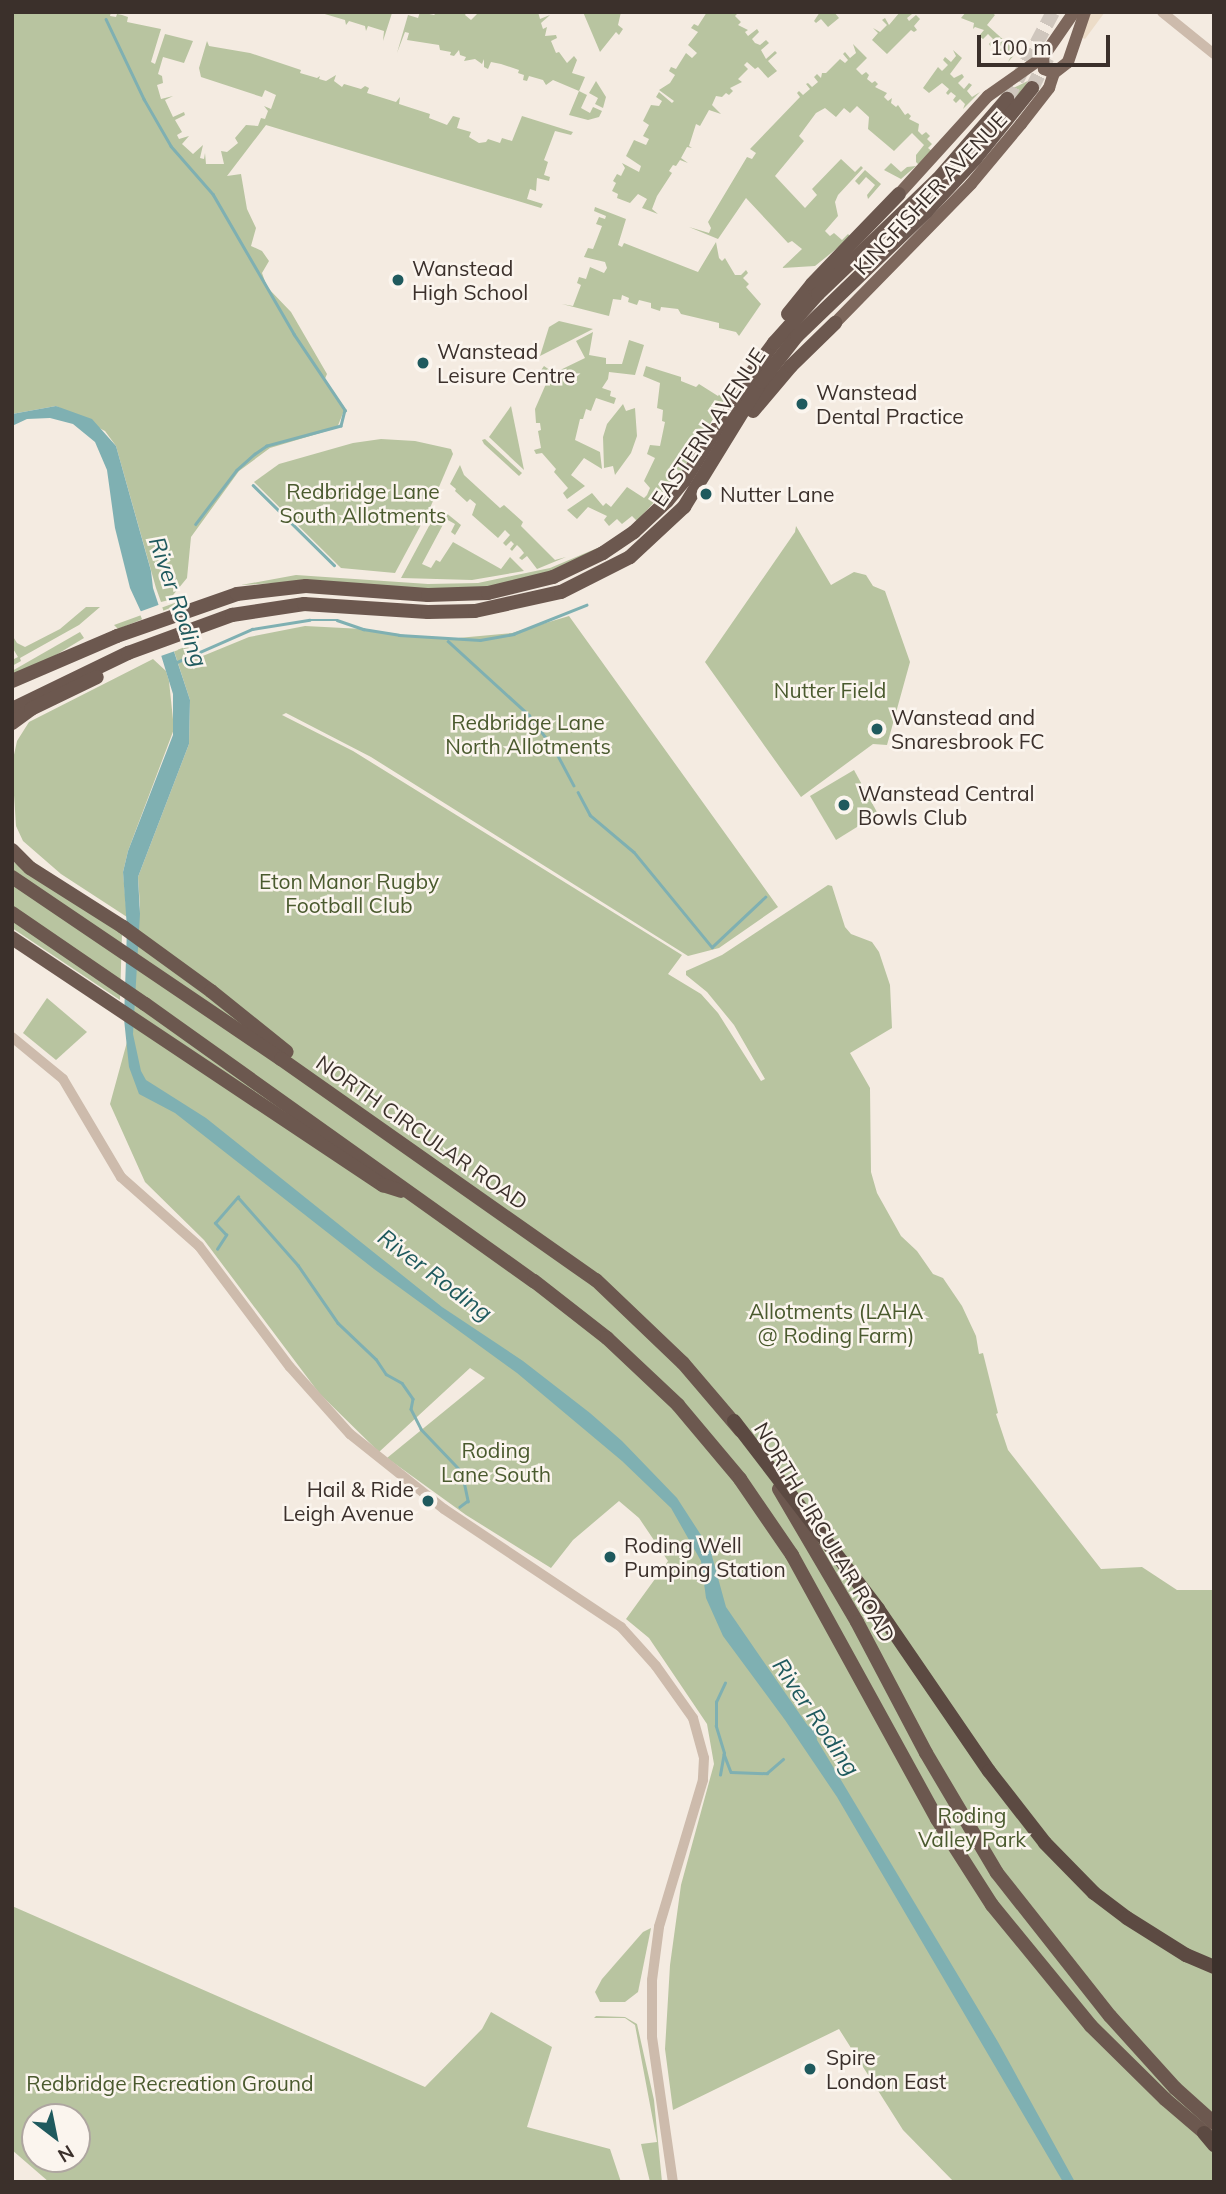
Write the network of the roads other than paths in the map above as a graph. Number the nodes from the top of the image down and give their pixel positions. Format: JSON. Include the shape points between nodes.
{"nodes":[{"id":1,"x":1074,"y":12,"type":"edge"},
{"id":2,"x":1085,"y":12,"type":"edge"},
{"id":3,"x":1162,"y":12,"type":"edge"},
{"id":4,"x":1056,"y":42,"type":"junction"},
{"id":5,"x":1071,"y":52,"type":"junction"},
{"id":6,"x":1214,"y":54,"type":"edge"},
{"id":7,"x":1047,"y":67,"type":"junction"},
{"id":8,"x":1032,"y":88,"type":"tunnel mouth"},
{"id":9,"x":1007,"y":99,"type":"tunnel mouth"},
{"id":10,"x":899,"y":194,"type":"joint"},
{"id":11,"x":835,"y":323,"type":"joint"},
{"id":12,"x":748,"y":377,"type":"junction"},
{"id":13,"x":714,"y":463,"type":"junction"},
{"id":14,"x":128,"y":653,"type":"junction"},
{"id":15,"x":12,"y":681,"type":"edge"},
{"id":16,"x":12,"y":709,"type":"edge"},
{"id":17,"x":12,"y":723,"type":"edge"},
{"id":18,"x":12,"y":838,"type":"edge"},
{"id":19,"x":12,"y":850,"type":"edge"},
{"id":20,"x":12,"y":877,"type":"edge"},
{"id":21,"x":60,"y":886,"type":"junction"},
{"id":22,"x":12,"y":913,"type":"edge"},
{"id":23,"x":12,"y":938,"type":"edge"},
{"id":24,"x":12,"y":1037,"type":"edge"},
{"id":25,"x":357,"y":1112,"type":"junction"},
{"id":26,"x":419,"y":1197,"type":"junction"},
{"id":27,"x":734,"y":1421,"type":"junction"},
{"id":28,"x":1214,"y":1967,"type":"edge"},
{"id":29,"x":1211,"y":2135,"type":"edge"},
{"id":30,"x":673,"y":2182,"type":"edge"}],
"edges":[{"from":1,"to":4,"type":"main road"},
{"from":2,"to":5,"type":"main road","name":"KINGFISHER AVENUE"},
{"from":3,"to":6,"type":"street"},
{"from":4,"to":5,"type":"main road","via":[[1064,43]]},
{"from":4,"to":7,"type":"main road"},
{"from":5,"to":7,"type":"main road","name":"KINGFISHER AVENUE","via":[[1065,67]]},
{"from":7,"to":10,"type":"main road","via":[[1019,76],[988,96]]},
{"from":7,"to":11,"type":"main road","name":"KINGFISHER AVENUE","via":[[1049,88],[971,184]]},
{"from":8,"to":13,"type":"highway","name":"EASTERN AVENUE","via":[[942,195],[797,336],[761,382]]},
{"from":9,"to":12,"type":"highway","name":"EASTERN AVENUE","via":[[938,179],[797,316]]},
{"from":10,"to":12,"type":"highway","via":[[791,309]]},
{"from":11,"to":13,"type":"highway","via":[[772,386]]},
{"from":12,"to":15,"type":"highway","name":"EASTERN AVENUE","via":[[684,481],[656,513],[619,543],[559,575],[502,591],[454,596],[335,586],[230,595]]},
{"from":13,"to":14,"type":"highway","name":"EASTERN AVENUE","via":[[684,507],[645,546],[609,570],[561,592],[475,611],[332,604],[271,607],[232,615]]},
{"from":14,"to":16,"type":"highway","name":"EASTERN AVENUE"},
{"from":14,"to":17,"type":"highway","via":[[105,673]]},
{"from":18,"to":21,"type":"highway","via":[[26,857]]},
{"from":19,"to":21,"type":"highway","via":[[30,868]]},
{"from":20,"to":25,"type":"highway","name":"NORTH CIRCULAR ROAD"},
{"from":21,"to":25,"type":"highway","via":[[211,990]]},
{"from":22,"to":26,"type":"highway","name":"NORTH CIRCULAR ROAD"},
{"from":23,"to":26,"type":"highway","via":[[383,1185]]},
{"from":24,"to":30,"type":"street","via":[[63,1079],[121,1177],[199,1245],[290,1367],[350,1434],[444,1509],[621,1627],[693,1718],[704,1758],[703,1780],[660,1924],[652,1980],[652,2037]]},
{"from":25,"to":27,"type":"highway","name":"NORTH CIRCULAR ROAD","via":[[596,1280],[683,1363]]},
{"from":26,"to":29,"type":"highway","name":"NORTH CIRCULAR ROAD","via":[[581,1317],[678,1405],[740,1479],[818,1599],[937,1819],[992,1905],[1091,2026]]},
{"from":27,"to":28,"type":"highway","via":[[878,1609],[1045,1843],[1094,1893],[1137,1925]]},
{"from":27,"to":29,"type":"highway","name":"NORTH CIRCULAR ROAD","via":[[794,1512],[926,1753],[998,1873]]}]}
